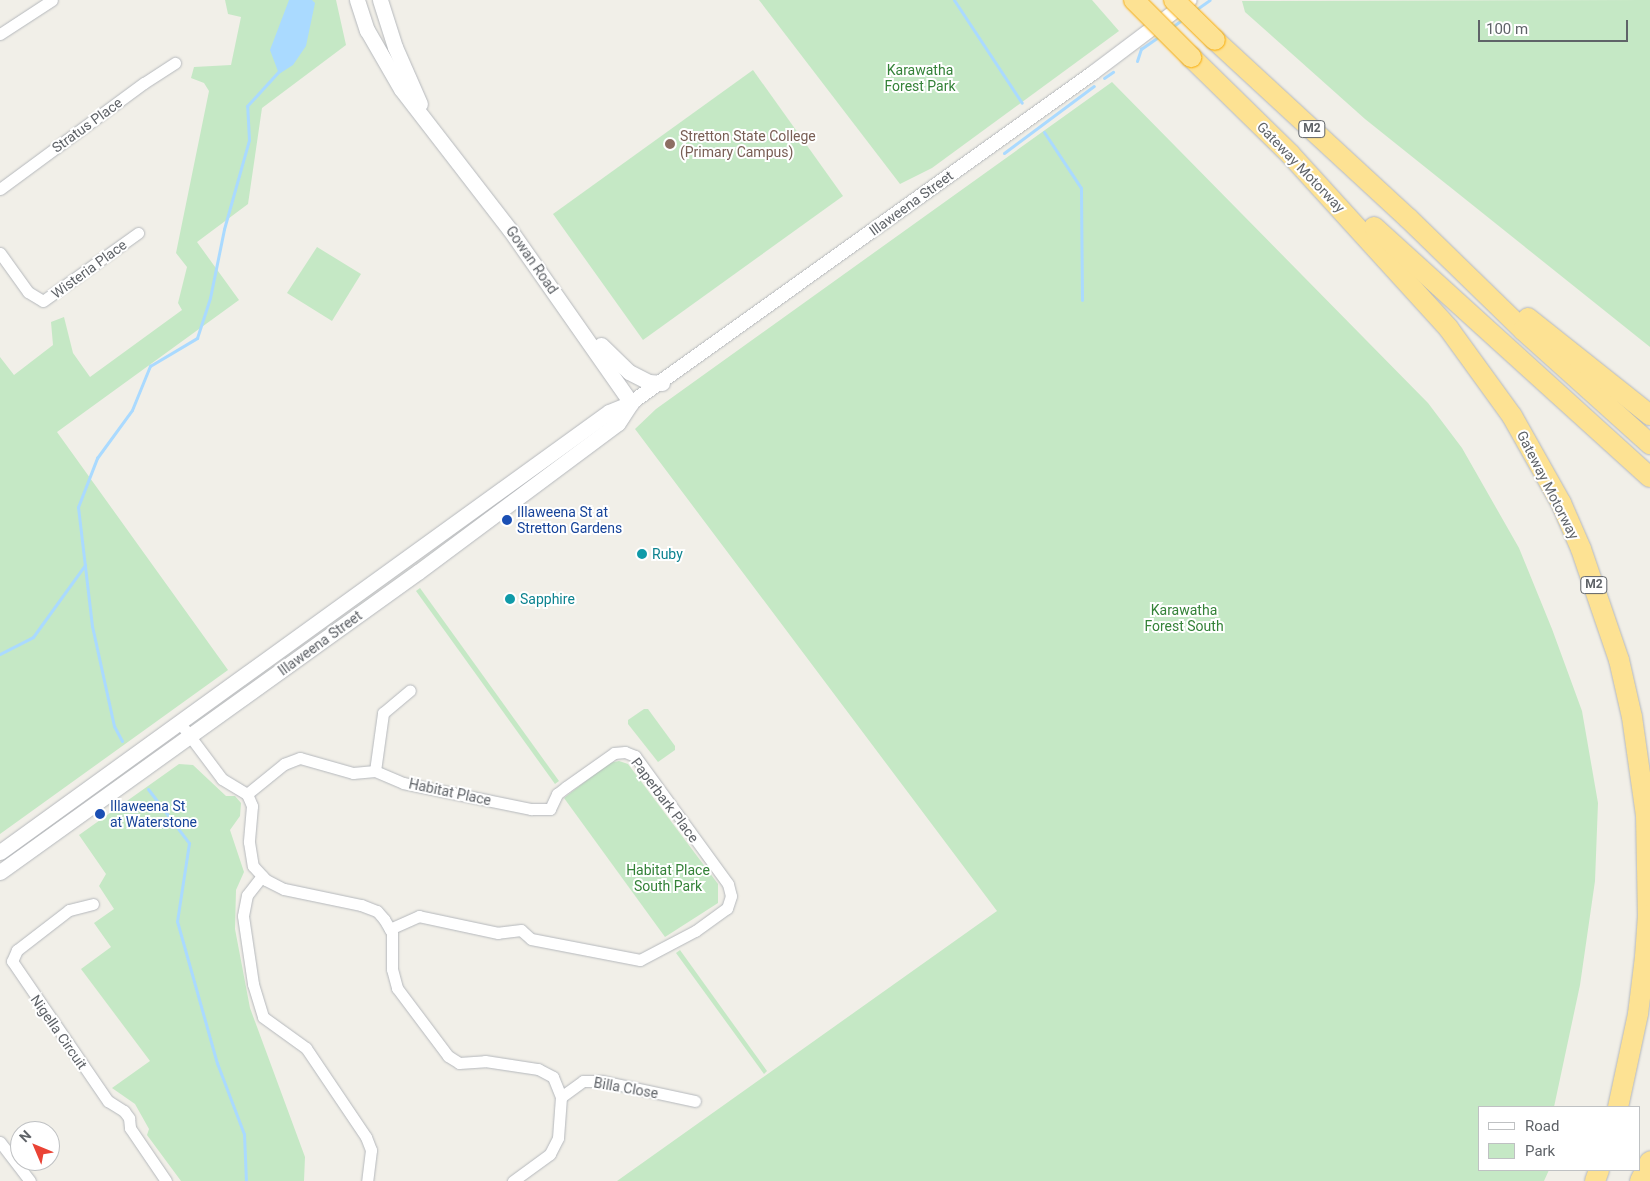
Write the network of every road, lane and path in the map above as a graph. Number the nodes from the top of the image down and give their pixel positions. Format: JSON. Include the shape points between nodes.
{"nodes":[{"id":1,"x":52,"y":0,"type":"edge"},
{"id":2,"x":357,"y":0,"type":"edge"},
{"id":3,"x":380,"y":0,"type":"edge"},
{"id":4,"x":1133,"y":0,"type":"edge"},
{"id":5,"x":1174,"y":0,"type":"edge"},
{"id":6,"x":1190,"y":0,"type":"edge"},
{"id":7,"x":0,"y":34,"type":"edge"},
{"id":8,"x":176,"y":63,"type":"dead end"},
{"id":9,"x":429,"y":121,"type":"junction"},
{"id":10,"x":1290,"y":154,"type":"junction"},
{"id":11,"x":0,"y":188,"type":"edge"},
{"id":12,"x":1408,"y":218,"type":"junction"},
{"id":13,"x":138,"y":233,"type":"dead end"},
{"id":14,"x":0,"y":253,"type":"edge"},
{"id":15,"x":571,"y":316,"type":"junction"},
{"id":16,"x":662,"y":383,"type":"junction"},
{"id":17,"x":631,"y":403,"type":"junction"},
{"id":18,"x":1650,"y":414,"type":"edge"},
{"id":19,"x":1650,"y":444,"type":"edge"},
{"id":20,"x":1650,"y":477,"type":"edge"},
{"id":21,"x":407,"y":558,"type":"junction"},
{"id":22,"x":418,"y":572,"type":"junction"},
{"id":23,"x":251,"y":672,"type":"junction"},
{"id":24,"x":269,"y":680,"type":"junction"},
{"id":25,"x":410,"y":690,"type":"dead end"},
{"id":26,"x":180,"y":723,"type":"junction"},
{"id":27,"x":192,"y":736,"type":"junction"},
{"id":28,"x":375,"y":771,"type":"junction"},
{"id":29,"x":247,"y":794,"type":"junction"},
{"id":30,"x":550,"y":809,"type":"joint"},
{"id":31,"x":0,"y":852,"type":"edge"},
{"id":32,"x":0,"y":872,"type":"edge"},
{"id":33,"x":262,"y":876,"type":"junction"},
{"id":34,"x":92,"y":904,"type":"dead end"},
{"id":35,"x":390,"y":929,"type":"junction"},
{"id":36,"x":561,"y":1097,"type":"junction"},
{"id":37,"x":695,"y":1102,"type":"dead end"},
{"id":38,"x":1618,"y":1106,"type":"edge"},
{"id":39,"x":0,"y":1142,"type":"edge"},
{"id":40,"x":1650,"y":1161,"type":"edge"},
{"id":41,"x":30,"y":1181,"type":"edge"},
{"id":42,"x":166,"y":1181,"type":"edge"},
{"id":43,"x":367,"y":1181,"type":"edge"},
{"id":44,"x":513,"y":1181,"type":"edge"},
{"id":45,"x":1640,"y":1181,"type":"edge"}],
"edges":[{"from":1,"to":7,"type":"street"},
{"from":2,"to":9,"type":"main road","name":"Gowan Road","via":[[366,30],[382,59]]},
{"from":3,"to":9,"type":"main road","name":"Gowan Road","via":[[395,47]]},
{"from":4,"to":10,"type":"highway","name":"Gateway Motorway","number":"M2","bridge":true},
{"from":5,"to":12,"type":"highway","number":"M2","bridge":true},
{"from":6,"to":16,"type":"street","name":"Illaweena Street"},
{"from":8,"to":11,"type":"street","name":"Stratus Place"},
{"from":9,"to":15,"type":"main road","name":"Gowan Road"},
{"from":10,"to":20,"type":"highway","via":[[1310,167]]},
{"from":10,"to":38,"type":"highway","name":"Gateway Motorway","number":"M2","via":[[1420,294],[1484,375],[1512,416],[1561,503],[1604,611],[1632,717],[1646,815],[1648,856],[1645,957],[1638,1014]]},
{"from":12,"to":18,"type":"highway","via":[[1430,232],[1534,322]]},
{"from":12,"to":19,"type":"highway","number":"M2","via":[[1516,323]]},
{"from":13,"to":14,"type":"street","name":"Wisteria Place","via":[[43,301],[28,292]]},
{"from":15,"to":16,"type":"main road","via":[[621,367],[644,380]]},
{"from":15,"to":17,"type":"main road","name":"Gowan Road"},
{"from":16,"to":17,"type":"street","name":"Illaweena Street"},
{"from":17,"to":21,"type":"main road","name":"Illaweena Street","via":[[609,412]]},
{"from":17,"to":22,"type":"main road","name":"Illaweena Street","via":[[618,423]]},
{"from":21,"to":22,"type":"main road"},
{"from":21,"to":23,"type":"main road","name":"Illaweena Street"},
{"from":22,"to":24,"type":"main road","name":"Illaweena Street"},
{"from":23,"to":24,"type":"main road"},
{"from":23,"to":26,"type":"main road","name":"Illaweena Street"},
{"from":24,"to":27,"type":"main road","name":"Illaweena Street"},
{"from":25,"to":28,"type":"street","via":[[383,713]]},
{"from":26,"to":27,"type":"street"},
{"from":26,"to":31,"type":"main road","name":"Illaweena Street"},
{"from":27,"to":29,"type":"street","via":[[222,779]]},
{"from":27,"to":32,"type":"main road","name":"Illaweena Street"},
{"from":28,"to":29,"type":"street","name":"Habitat Place","via":[[353,773],[300,758],[284,764]]},
{"from":28,"to":30,"type":"street","name":"Habitat Place","via":[[403,783],[531,809]]},
{"from":29,"to":33,"type":"street","via":[[252,806],[249,842],[253,866]]},
{"from":30,"to":35,"type":"street","name":"Paperbark Place","via":[[557,794],[614,753],[625,752],[635,756],[728,884],[731,896],[727,908],[695,931],[640,960],[531,939],[521,930],[498,932],[419,916]]},
{"from":33,"to":35,"type":"street","via":[[284,889],[377,911]]},
{"from":33,"to":43,"type":"street","via":[[248,895],[243,916],[253,984],[264,1017],[306,1048],[366,1136],[371,1150]]},
{"from":34,"to":42,"type":"street","name":"Nigella Circuit","via":[[69,910],[17,950],[12,961],[108,1101],[124,1110],[130,1128]]},
{"from":35,"to":36,"type":"street","via":[[397,988],[448,1056],[459,1063],[485,1061],[538,1069],[553,1077]]},
{"from":36,"to":37,"type":"street","name":"Billa Close","via":[[583,1081],[602,1081]]},
{"from":36,"to":44,"type":"street","via":[[558,1138],[550,1154]]},
{"from":39,"to":41,"type":"street"},
{"from":40,"to":45,"type":"highway"}]}
